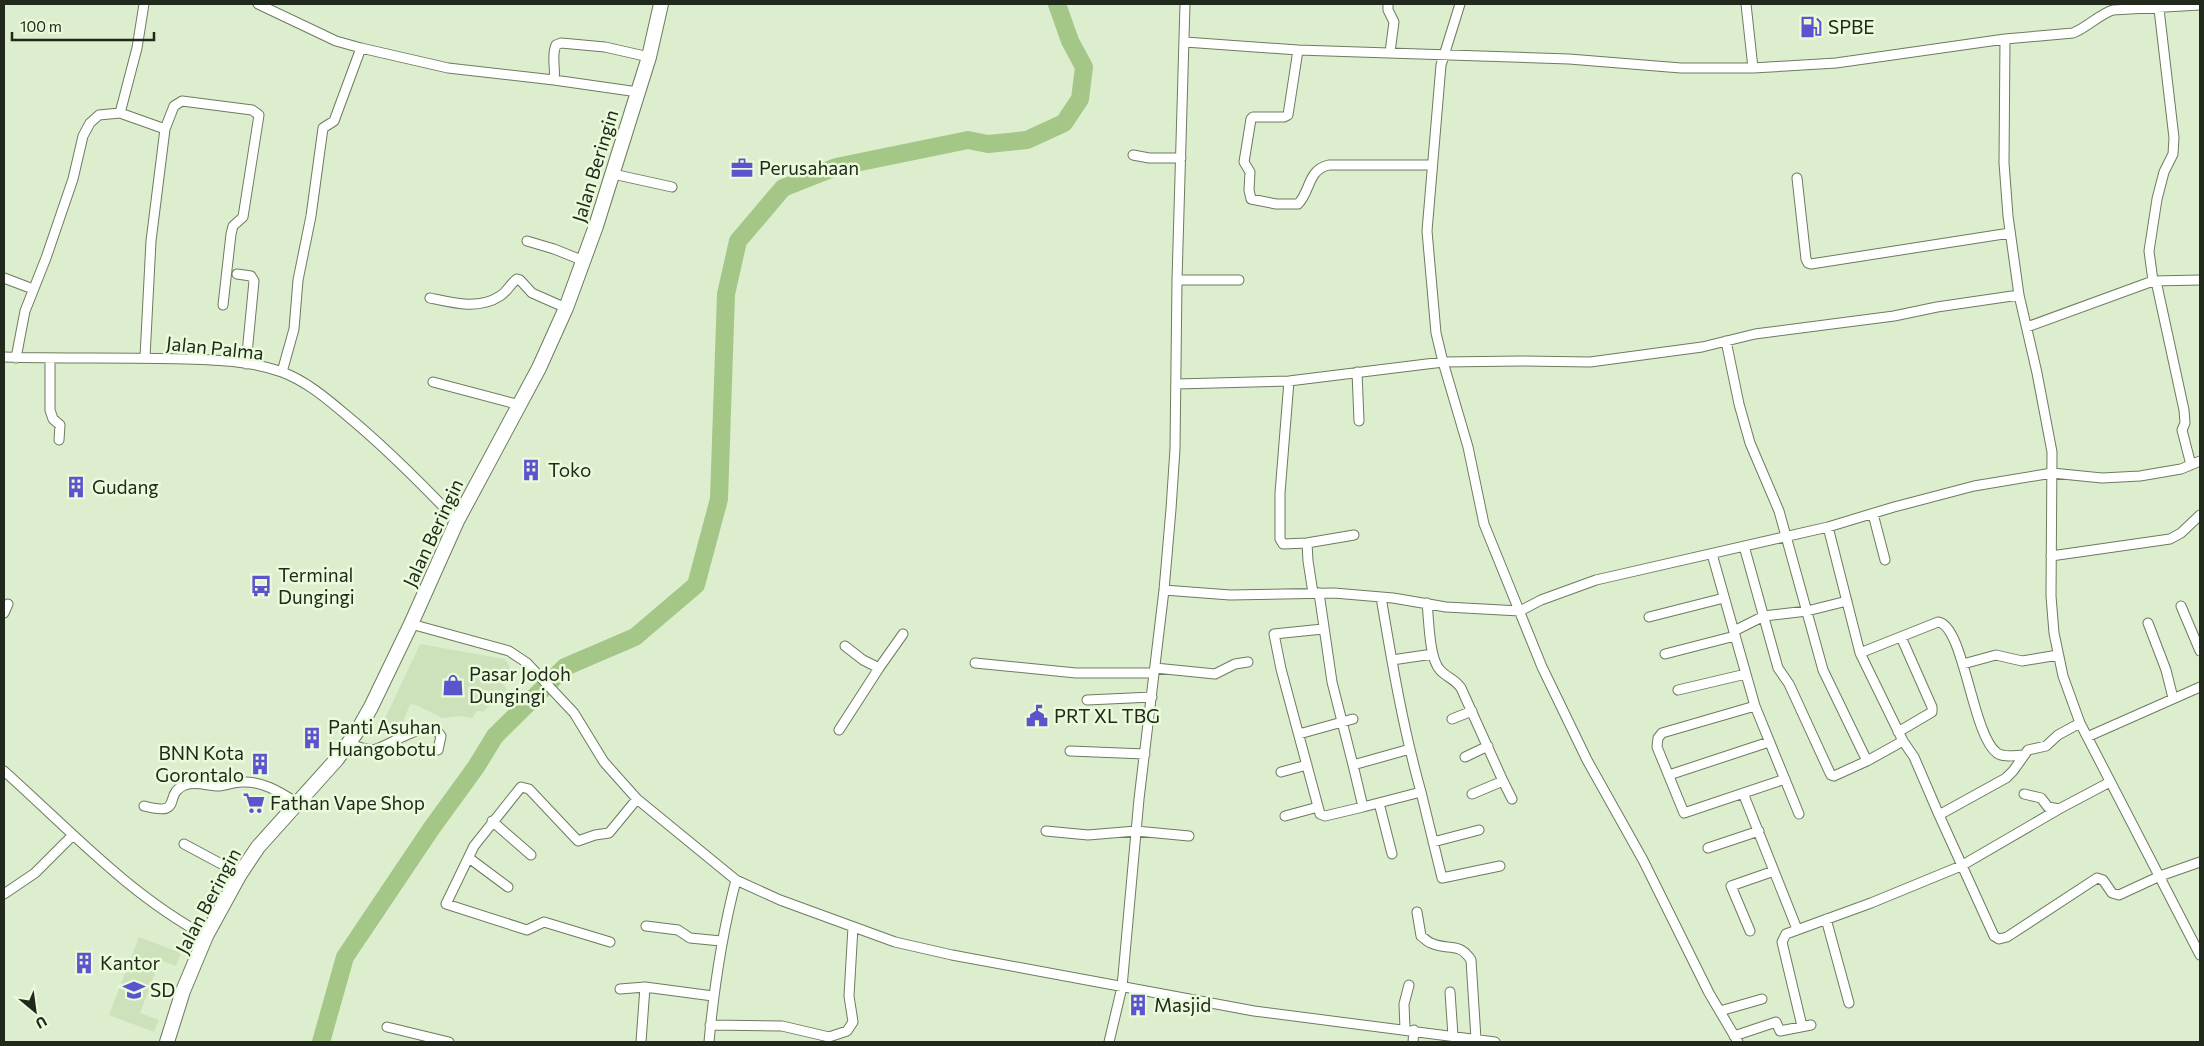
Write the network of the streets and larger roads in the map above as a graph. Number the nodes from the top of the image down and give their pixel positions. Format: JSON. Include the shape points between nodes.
{"nodes":[{"id":1,"x":144,"y":4,"type":"edge"},
{"id":2,"x":258,"y":4,"type":"edge"},
{"id":3,"x":661,"y":4,"type":"edge"},
{"id":4,"x":1185,"y":4,"type":"edge"},
{"id":5,"x":1388,"y":4,"type":"edge"},
{"id":6,"x":1460,"y":4,"type":"edge"},
{"id":7,"x":1746,"y":4,"type":"edge"},
{"id":8,"x":2200,"y":6,"type":"edge"},
{"id":9,"x":2160,"y":9,"type":"junction"},
{"id":10,"x":2005,"y":39,"type":"junction"},
{"id":11,"x":1185,"y":42,"type":"junction"},
{"id":12,"x":361,"y":48,"type":"junction"},
{"id":13,"x":1298,"y":50,"type":"junction"},
{"id":14,"x":1390,"y":52,"type":"junction"},
{"id":15,"x":1443,"y":55,"type":"junction"},
{"id":16,"x":649,"y":57,"type":"junction"},
{"id":17,"x":1753,"y":68,"type":"junction"},
{"id":18,"x":554,"y":80,"type":"junction"},
{"id":19,"x":638,"y":92,"type":"junction"},
{"id":20,"x":120,"y":113,"type":"junction"},
{"id":21,"x":166,"y":129,"type":"junction"},
{"id":22,"x":1134,"y":155,"type":"dead end"},
{"id":23,"x":1181,"y":158,"type":"junction"},
{"id":24,"x":1432,"y":165,"type":"junction"},
{"id":25,"x":613,"y":174,"type":"junction"},
{"id":26,"x":1797,"y":178,"type":"dead end"},
{"id":27,"x":672,"y":187,"type":"dead end"},
{"id":28,"x":2010,"y":233,"type":"junction"},
{"id":29,"x":527,"y":241,"type":"dead end"},
{"id":30,"x":584,"y":261,"type":"junction"},
{"id":31,"x":237,"y":274,"type":"dead end"},
{"id":32,"x":4,"y":278,"type":"edge"},
{"id":33,"x":1176,"y":280,"type":"junction"},
{"id":34,"x":1240,"y":280,"type":"dead end"},
{"id":35,"x":2200,"y":280,"type":"edge"},
{"id":36,"x":2154,"y":281,"type":"junction"},
{"id":37,"x":33,"y":289,"type":"junction"},
{"id":38,"x":2019,"y":295,"type":"junction"},
{"id":39,"x":430,"y":298,"type":"dead end"},
{"id":40,"x":223,"y":305,"type":"dead end"},
{"id":41,"x":566,"y":308,"type":"junction"},
{"id":42,"x":2027,"y":327,"type":"junction"},
{"id":43,"x":1726,"y":341,"type":"junction"},
{"id":44,"x":4,"y":357,"type":"edge"},
{"id":45,"x":16,"y":358,"type":"junction"},
{"id":46,"x":50,"y":358,"type":"junction"},
{"id":47,"x":145,"y":358,"type":"junction"},
{"id":48,"x":1443,"y":362,"type":"junction"},
{"id":49,"x":246,"y":364,"type":"junction"},
{"id":50,"x":282,"y":372,"type":"junction"},
{"id":51,"x":1357,"y":372,"type":"junction"},
{"id":52,"x":1288,"y":381,"type":"junction"},
{"id":53,"x":433,"y":382,"type":"dead end"},
{"id":54,"x":1176,"y":384,"type":"junction"},
{"id":55,"x":520,"y":405,"type":"junction"},
{"id":56,"x":1359,"y":421,"type":"dead end"},
{"id":57,"x":59,"y":440,"type":"dead end"},
{"id":58,"x":2200,"y":461,"type":"edge"},
{"id":59,"x":2191,"y":465,"type":"junction"},
{"id":60,"x":2052,"y":473,"type":"junction"},
{"id":61,"x":1873,"y":514,"type":"junction"},
{"id":62,"x":2200,"y":515,"type":"edge"},
{"id":63,"x":457,"y":521,"type":"junction"},
{"id":64,"x":1828,"y":527,"type":"junction"},
{"id":65,"x":1354,"y":535,"type":"dead end"},
{"id":66,"x":1785,"y":536,"type":"junction"},
{"id":67,"x":1307,"y":543,"type":"junction"},
{"id":68,"x":1744,"y":546,"type":"junction"},
{"id":69,"x":1712,"y":554,"type":"junction"},
{"id":70,"x":2051,"y":556,"type":"junction"},
{"id":71,"x":1885,"y":560,"type":"dead end"},
{"id":72,"x":1164,"y":590,"type":"junction"},
{"id":73,"x":1382,"y":597,"type":"junction"},
{"id":74,"x":1724,"y":598,"type":"junction"},
{"id":75,"x":1318,"y":599,"type":"junction"},
{"id":76,"x":1847,"y":601,"type":"junction"},
{"id":77,"x":1427,"y":603,"type":"junction"},
{"id":78,"x":8,"y":604,"type":"dead end"},
{"id":79,"x":2182,"y":606,"type":"dead end"},
{"id":80,"x":1520,"y":611,"type":"junction"},
{"id":81,"x":1807,"y":611,"type":"junction"},
{"id":82,"x":4,"y":613,"type":"edge"},
{"id":83,"x":1651,"y":614,"type":"dead end"},
{"id":84,"x":1765,"y":619,"type":"junction"},
{"id":85,"x":2148,"y":623,"type":"dead end"},
{"id":86,"x":412,"y":624,"type":"junction"},
{"id":87,"x":1323,"y":629,"type":"junction"},
{"id":88,"x":1734,"y":633,"type":"junction"},
{"id":89,"x":903,"y":634,"type":"dead end"},
{"id":90,"x":1901,"y":637,"type":"junction"},
{"id":91,"x":845,"y":646,"type":"dead end"},
{"id":92,"x":1668,"y":651,"type":"dead end"},
{"id":93,"x":2200,"y":651,"type":"edge"},
{"id":94,"x":1860,"y":653,"type":"junction"},
{"id":95,"x":1434,"y":654,"type":"junction"},
{"id":96,"x":2058,"y":655,"type":"junction"},
{"id":97,"x":1392,"y":660,"type":"junction"},
{"id":98,"x":1248,"y":662,"type":"dead end"},
{"id":99,"x":975,"y":663,"type":"dead end"},
{"id":100,"x":1963,"y":664,"type":"junction"},
{"id":101,"x":879,"y":668,"type":"junction"},
{"id":102,"x":1154,"y":670,"type":"junction"},
{"id":103,"x":1746,"y":674,"type":"junction"},
{"id":104,"x":2200,"y":686,"type":"edge"},
{"id":105,"x":1679,"y":688,"type":"dead end"},
{"id":106,"x":1152,"y":697,"type":"junction"},
{"id":107,"x":2173,"y":698,"type":"junction"},
{"id":108,"x":1087,"y":700,"type":"dead end"},
{"id":109,"x":1755,"y":706,"type":"junction"},
{"id":110,"x":1472,"y":712,"type":"junction"},
{"id":111,"x":1353,"y":719,"type":"dead end"},
{"id":112,"x":1452,"y":719,"type":"dead end"},
{"id":113,"x":1341,"y":722,"type":"junction"},
{"id":114,"x":2080,"y":723,"type":"junction"},
{"id":115,"x":839,"y":730,"type":"dead end"},
{"id":116,"x":1898,"y":732,"type":"junction"},
{"id":117,"x":1299,"y":734,"type":"junction"},
{"id":118,"x":2087,"y":737,"type":"junction"},
{"id":119,"x":1903,"y":741,"type":"junction"},
{"id":120,"x":1770,"y":742,"type":"junction"},
{"id":121,"x":348,"y":744,"type":"junction"},
{"id":122,"x":1488,"y":746,"type":"junction"},
{"id":123,"x":1410,"y":749,"type":"junction"},
{"id":124,"x":438,"y":750,"type":"dead end"},
{"id":125,"x":1070,"y":751,"type":"dead end"},
{"id":126,"x":1144,"y":754,"type":"junction"},
{"id":127,"x":2023,"y":755,"type":"junction"},
{"id":128,"x":1465,"y":757,"type":"dead end"},
{"id":129,"x":1867,"y":761,"type":"junction"},
{"id":130,"x":1307,"y":765,"type":"junction"},
{"id":131,"x":1353,"y":765,"type":"junction"},
{"id":132,"x":4,"y":771,"type":"edge"},
{"id":133,"x":1281,"y":772,"type":"dead end"},
{"id":134,"x":1669,"y":776,"type":"junction"},
{"id":135,"x":1785,"y":778,"type":"junction"},
{"id":136,"x":1503,"y":781,"type":"junction"},
{"id":137,"x":2110,"y":782,"type":"junction"},
{"id":138,"x":1421,"y":792,"type":"junction"},
{"id":139,"x":1743,"y":793,"type":"junction"},
{"id":140,"x":1472,"y":794,"type":"dead end"},
{"id":141,"x":2024,"y":794,"type":"dead end"},
{"id":142,"x":1512,"y":799,"type":"dead end"},
{"id":143,"x":637,"y":800,"type":"junction"},
{"id":144,"x":1379,"y":803,"type":"junction"},
{"id":145,"x":299,"y":804,"type":"junction"},
{"id":146,"x":144,"y":806,"type":"dead end"},
{"id":147,"x":1318,"y":807,"type":"junction"},
{"id":148,"x":1363,"y":807,"type":"junction"},
{"id":149,"x":2059,"y":809,"type":"junction"},
{"id":150,"x":1800,"y":814,"type":"dead end"},
{"id":151,"x":1939,"y":815,"type":"junction"},
{"id":152,"x":1285,"y":816,"type":"dead end"},
{"id":153,"x":492,"y":821,"type":"junction"},
{"id":154,"x":1136,"y":830,"type":"junction"},
{"id":155,"x":1479,"y":830,"type":"dead end"},
{"id":156,"x":1759,"y":831,"type":"junction"},
{"id":157,"x":1046,"y":832,"type":"dead end"},
{"id":158,"x":72,"y":835,"type":"junction"},
{"id":159,"x":1189,"y":836,"type":"dead end"},
{"id":160,"x":1433,"y":842,"type":"junction"},
{"id":161,"x":184,"y":844,"type":"dead end"},
{"id":162,"x":1708,"y":848,"type":"dead end"},
{"id":163,"x":1392,"y":854,"type":"dead end"},
{"id":164,"x":531,"y":855,"type":"dead end"},
{"id":165,"x":469,"y":858,"type":"junction"},
{"id":166,"x":2200,"y":862,"type":"edge"},
{"id":167,"x":1500,"y":866,"type":"dead end"},
{"id":168,"x":1962,"y":866,"type":"junction"},
{"id":169,"x":1774,"y":871,"type":"junction"},
{"id":170,"x":240,"y":874,"type":"junction"},
{"id":171,"x":2160,"y":876,"type":"junction"},
{"id":172,"x":736,"y":880,"type":"junction"},
{"id":173,"x":508,"y":887,"type":"dead end"},
{"id":174,"x":4,"y":894,"type":"edge"},
{"id":175,"x":1417,"y":912,"type":"dead end"},
{"id":176,"x":1826,"y":919,"type":"junction"},
{"id":177,"x":646,"y":926,"type":"dead end"},
{"id":178,"x":853,"y":927,"type":"junction"},
{"id":179,"x":1797,"y":929,"type":"junction"},
{"id":180,"x":1750,"y":931,"type":"dead end"},
{"id":181,"x":206,"y":936,"type":"junction"},
{"id":182,"x":721,"y":941,"type":"junction"},
{"id":183,"x":610,"y":942,"type":"dead end"},
{"id":184,"x":2200,"y":955,"type":"edge"},
{"id":185,"x":1409,"y":985,"type":"dead end"},
{"id":186,"x":645,"y":987,"type":"junction"},
{"id":187,"x":1122,"y":987,"type":"junction"},
{"id":188,"x":620,"y":989,"type":"dead end"},
{"id":189,"x":1450,"y":992,"type":"dead end"},
{"id":190,"x":713,"y":996,"type":"junction"},
{"id":191,"x":1762,"y":999,"type":"dead end"},
{"id":192,"x":1849,"y":1002,"type":"dead end"},
{"id":193,"x":1720,"y":1011,"type":"junction"},
{"id":194,"x":710,"y":1025,"type":"junction"},
{"id":195,"x":387,"y":1027,"type":"dead end"},
{"id":196,"x":1410,"y":1030,"type":"junction"},
{"id":197,"x":1453,"y":1036,"type":"junction"},
{"id":198,"x":420,"y":1039,"type":"edge"},
{"id":199,"x":1476,"y":1039,"type":"junction"},
{"id":200,"x":1736,"y":1039,"type":"edge"},
{"id":201,"x":168,"y":1042,"type":"edge"},
{"id":202,"x":449,"y":1042,"type":"edge"},
{"id":203,"x":641,"y":1042,"type":"edge"},
{"id":204,"x":709,"y":1042,"type":"edge"},
{"id":205,"x":1109,"y":1042,"type":"edge"},
{"id":206,"x":1413,"y":1042,"type":"edge"},
{"id":207,"x":1495,"y":1042,"type":"edge"}],
"edges":[{"from":1,"to":20,"type":"street","via":[[137,48]]},
{"from":2,"to":12,"type":"street","via":[[336,41]]},
{"from":3,"to":16,"type":"street","name":"Jalan Beringin"},
{"from":4,"to":11,"type":"street"},
{"from":5,"to":14,"type":"street","via":[[1394,22]]},
{"from":6,"to":15,"type":"street"},
{"from":7,"to":17,"type":"street"},
{"from":8,"to":9,"type":"street"},
{"from":9,"to":10,"type":"street","via":[[2113,10],[2073,33]]},
{"from":9,"to":36,"type":"street","via":[[2174,138],[2173,154],[2157,199],[2149,250]]},
{"from":10,"to":17,"type":"street","via":[[1836,63]]},
{"from":10,"to":28,"type":"street","via":[[2004,163]]},
{"from":11,"to":13,"type":"street"},
{"from":11,"to":23,"type":"street"},
{"from":12,"to":18,"type":"street","via":[[448,68]]},
{"from":12,"to":50,"type":"street","via":[[334,121],[323,128],[298,280],[294,329]]},
{"from":13,"to":14,"type":"street"},
{"from":13,"to":24,"type":"street","via":[[1288,115],[1251,119],[1244,162],[1250,172],[1248,190],[1251,199],[1298,204],[1313,174],[1329,165]]},
{"from":14,"to":15,"type":"street"},
{"from":15,"to":17,"type":"street","via":[[1681,68]]},
{"from":15,"to":24,"type":"street"},
{"from":16,"to":18,"type":"street","via":[[561,43],[554,50]]},
{"from":16,"to":19,"type":"street","name":"Jalan Beringin"},
{"from":18,"to":19,"type":"street"},
{"from":19,"to":25,"type":"street","name":"Jalan Beringin"},
{"from":20,"to":21,"type":"street"},
{"from":20,"to":37,"type":"street","via":[[99,115],[83,136],[73,179]]},
{"from":21,"to":40,"type":"street","via":[[174,106],[182,101],[252,110],[259,115],[243,217],[233,226],[231,234]]},
{"from":21,"to":47,"type":"street","via":[[151,241]]},
{"from":22,"to":23,"type":"street"},
{"from":23,"to":33,"type":"street"},
{"from":24,"to":48,"type":"street","via":[[1427,232],[1436,333]]},
{"from":25,"to":27,"type":"street"},
{"from":25,"to":30,"type":"street","name":"Jalan Beringin"},
{"from":26,"to":28,"type":"street","via":[[1806,259],[1811,264]]},
{"from":28,"to":38,"type":"street"},
{"from":29,"to":30,"type":"street"},
{"from":30,"to":41,"type":"street","name":"Jalan Beringin"},
{"from":31,"to":49,"type":"street","via":[[251,276],[254,281]]},
{"from":32,"to":37,"type":"street"},
{"from":33,"to":34,"type":"street"},
{"from":33,"to":54,"type":"street"},
{"from":35,"to":36,"type":"street"},
{"from":36,"to":42,"type":"street"},
{"from":36,"to":59,"type":"street","via":[[2184,410],[2182,430]]},
{"from":37,"to":45,"type":"street","via":[[25,311]]},
{"from":38,"to":42,"type":"street"},
{"from":38,"to":43,"type":"street"},
{"from":39,"to":41,"type":"street","via":[[462,304],[486,304],[502,296],[516,279],[532,293]]},
{"from":41,"to":55,"type":"street","name":"Jalan Beringin"},
{"from":42,"to":60,"type":"street","via":[[2046,414]]},
{"from":43,"to":48,"type":"street","via":[[1590,362]]},
{"from":43,"to":66,"type":"street","via":[[1750,443],[1771,488]]},
{"from":44,"to":45,"type":"street","name":"Jalan Palma"},
{"from":45,"to":46,"type":"street","name":"Jalan Palma"},
{"from":46,"to":47,"type":"street","name":"Jalan Palma"},
{"from":46,"to":57,"type":"street","via":[[50,410],[52,419],[60,425]]},
{"from":47,"to":49,"type":"street","name":"Jalan Palma"},
{"from":48,"to":51,"type":"street"},
{"from":48,"to":80,"type":"street","via":[[1468,447],[1484,524]]},
{"from":49,"to":50,"type":"street","name":"Jalan Palma"},
{"from":50,"to":63,"type":"street","name":"Jalan Palma","via":[[325,398],[366,431]]},
{"from":51,"to":52,"type":"street"},
{"from":51,"to":56,"type":"street"},
{"from":52,"to":54,"type":"street"},
{"from":52,"to":67,"type":"street","via":[[1280,539],[1283,544]]},
{"from":53,"to":55,"type":"street"},
{"from":54,"to":72,"type":"street","via":[[1175,449]]},
{"from":55,"to":63,"type":"street","name":"Jalan Beringin"},
{"from":58,"to":59,"type":"street"},
{"from":59,"to":60,"type":"street","via":[[2140,476],[2102,478]]},
{"from":60,"to":61,"type":"street","via":[[1974,486]]},
{"from":60,"to":64,"type":"street"},
{"from":60,"to":70,"type":"street"},
{"from":61,"to":64,"type":"street"},
{"from":61,"to":71,"type":"street"},
{"from":62,"to":70,"type":"street","via":[[2170,539]]},
{"from":63,"to":86,"type":"street","name":"Jalan Beringin"},
{"from":64,"to":66,"type":"street"},
{"from":64,"to":76,"type":"street"},
{"from":65,"to":67,"type":"street"},
{"from":66,"to":68,"type":"street"},
{"from":66,"to":81,"type":"street"},
{"from":67,"to":75,"type":"street"},
{"from":68,"to":69,"type":"street"},
{"from":68,"to":84,"type":"street"},
{"from":69,"to":74,"type":"street"},
{"from":69,"to":80,"type":"street","via":[[1596,580]]},
{"from":70,"to":96,"type":"street","via":[[2051,596]]},
{"from":72,"to":75,"type":"street"},
{"from":72,"to":102,"type":"street"},
{"from":73,"to":75,"type":"street"},
{"from":73,"to":77,"type":"street"},
{"from":73,"to":97,"type":"street"},
{"from":74,"to":83,"type":"street"},
{"from":74,"to":88,"type":"street"},
{"from":75,"to":87,"type":"street"},
{"from":76,"to":81,"type":"street"},
{"from":76,"to":94,"type":"street"},
{"from":77,"to":80,"type":"street"},
{"from":77,"to":95,"type":"street"},
{"from":78,"to":82,"type":"street"},
{"from":79,"to":93,"type":"street"},
{"from":80,"to":193,"type":"street","via":[[1542,667],[1587,760],[1643,860]]},
{"from":81,"to":84,"type":"street"},
{"from":81,"to":129,"type":"street","via":[[1823,670]]},
{"from":84,"to":88,"type":"street"},
{"from":84,"to":129,"type":"street","via":[[1778,668],[1789,684],[1831,776]]},
{"from":85,"to":107,"type":"street"},
{"from":86,"to":121,"type":"street","name":"Jalan Beringin","via":[[372,707]]},
{"from":86,"to":143,"type":"street","via":[[509,651],[527,663],[574,713],[604,762]]},
{"from":87,"to":113,"type":"street"},
{"from":87,"to":117,"type":"street","via":[[1274,634]]},
{"from":88,"to":92,"type":"street"},
{"from":88,"to":103,"type":"street"},
{"from":89,"to":101,"type":"street"},
{"from":90,"to":94,"type":"street"},
{"from":90,"to":100,"type":"street","via":[[1942,622],[1949,629]]},
{"from":90,"to":116,"type":"street","via":[[1932,712]]},
{"from":91,"to":101,"type":"street"},
{"from":94,"to":116,"type":"street"},
{"from":95,"to":97,"type":"street"},
{"from":95,"to":110,"type":"street","via":[[1439,669],[1456,681]]},
{"from":96,"to":100,"type":"street","via":[[2022,661],[1996,655]]},
{"from":96,"to":114,"type":"street","via":[[2062,676]]},
{"from":97,"to":123,"type":"street"},
{"from":98,"to":102,"type":"street","via":[[1235,664],[1215,674]]},
{"from":99,"to":102,"type":"street","via":[[1076,673]]},
{"from":100,"to":127,"type":"street","via":[[1984,734],[1992,748],[2003,756]]},
{"from":101,"to":115,"type":"street"},
{"from":102,"to":106,"type":"street"},
{"from":103,"to":105,"type":"street"},
{"from":103,"to":109,"type":"street"},
{"from":104,"to":107,"type":"street"},
{"from":106,"to":108,"type":"street"},
{"from":106,"to":126,"type":"street"},
{"from":107,"to":118,"type":"street"},
{"from":109,"to":120,"type":"street"},
{"from":109,"to":134,"type":"street","via":[[1662,733],[1656,741]]},
{"from":110,"to":112,"type":"street"},
{"from":110,"to":122,"type":"street"},
{"from":111,"to":113,"type":"street"},
{"from":113,"to":117,"type":"street"},
{"from":113,"to":131,"type":"street"},
{"from":114,"to":118,"type":"street"},
{"from":114,"to":127,"type":"street","via":[[2046,746],[2028,750]]},
{"from":116,"to":119,"type":"street"},
{"from":117,"to":130,"type":"street"},
{"from":118,"to":137,"type":"street"},
{"from":119,"to":129,"type":"street"},
{"from":119,"to":151,"type":"street","via":[[1914,757]]},
{"from":120,"to":134,"type":"street"},
{"from":120,"to":135,"type":"street"},
{"from":121,"to":124,"type":"street","via":[[378,749],[417,731],[434,729],[441,736]]},
{"from":121,"to":145,"type":"street","name":"Jalan Beringin"},
{"from":122,"to":128,"type":"street"},
{"from":122,"to":136,"type":"street"},
{"from":123,"to":131,"type":"street"},
{"from":123,"to":138,"type":"street"},
{"from":125,"to":126,"type":"street"},
{"from":126,"to":154,"type":"street"},
{"from":127,"to":151,"type":"street","via":[[2006,778]]},
{"from":130,"to":133,"type":"street"},
{"from":130,"to":147,"type":"street"},
{"from":131,"to":148,"type":"street"},
{"from":132,"to":158,"type":"street"},
{"from":134,"to":139,"type":"street","via":[[1684,813]]},
{"from":135,"to":139,"type":"street"},
{"from":135,"to":150,"type":"street"},
{"from":136,"to":140,"type":"street"},
{"from":136,"to":142,"type":"street"},
{"from":137,"to":149,"type":"street"},
{"from":137,"to":171,"type":"street"},
{"from":138,"to":144,"type":"street"},
{"from":138,"to":160,"type":"street"},
{"from":139,"to":156,"type":"street"},
{"from":141,"to":149,"type":"street","via":[[2041,798],[2052,809]]},
{"from":143,"to":153,"type":"street","via":[[609,833],[578,841],[529,789],[521,787]]},
{"from":143,"to":172,"type":"street"},
{"from":144,"to":148,"type":"street"},
{"from":144,"to":163,"type":"street"},
{"from":145,"to":146,"type":"street","via":[[265,785],[241,782],[219,786],[186,785],[176,792],[167,809]]},
{"from":145,"to":170,"type":"street","name":"Jalan Beringin","via":[[258,847]]},
{"from":147,"to":148,"type":"street","via":[[1320,814],[1325,816]]},
{"from":147,"to":152,"type":"street"},
{"from":149,"to":168,"type":"street"},
{"from":151,"to":168,"type":"street"},
{"from":153,"to":164,"type":"street"},
{"from":153,"to":165,"type":"street"},
{"from":154,"to":157,"type":"street","via":[[1088,835]]},
{"from":154,"to":159,"type":"street"},
{"from":154,"to":187,"type":"street"},
{"from":155,"to":160,"type":"street"},
{"from":156,"to":162,"type":"street"},
{"from":156,"to":169,"type":"street"},
{"from":158,"to":174,"type":"street","via":[[35,874]]},
{"from":158,"to":181,"type":"street","via":[[142,893]]},
{"from":160,"to":167,"type":"street","via":[[1444,878]]},
{"from":161,"to":170,"type":"street"},
{"from":165,"to":173,"type":"street"},
{"from":165,"to":183,"type":"street","via":[[446,904],[527,930],[544,922]]},
{"from":166,"to":171,"type":"street"},
{"from":168,"to":171,"type":"street","via":[[1990,929],[1999,939],[2028,924],[2097,878],[2104,880],[2115,895]]},
{"from":168,"to":176,"type":"street"},
{"from":169,"to":179,"type":"street"},
{"from":169,"to":180,"type":"street","via":[[1731,886]]},
{"from":170,"to":181,"type":"street","name":"Jalan Beringin"},
{"from":171,"to":184,"type":"street"},
{"from":172,"to":178,"type":"street"},
{"from":172,"to":182,"type":"street"},
{"from":175,"to":199,"type":"street","via":[[1421,936],[1432,944],[1465,951],[1471,960]]},
{"from":176,"to":179,"type":"street"},
{"from":176,"to":192,"type":"street"},
{"from":177,"to":182,"type":"street","via":[[678,930],[690,938]]},
{"from":178,"to":187,"type":"street","via":[[895,942],[952,955]]},
{"from":178,"to":194,"type":"street","via":[[849,996],[853,1022],[847,1031],[829,1037],[782,1026]]},
{"from":179,"to":200,"type":"street","via":[[1786,934],[1782,942],[1806,1026],[1780,1031],[1776,1022]]},
{"from":181,"to":201,"type":"street","name":"Jalan Beringin","via":[[183,991]]},
{"from":182,"to":190,"type":"street"},
{"from":185,"to":196,"type":"street","via":[[1404,1004]]},
{"from":186,"to":188,"type":"street"},
{"from":186,"to":190,"type":"street"},
{"from":186,"to":203,"type":"street"},
{"from":187,"to":196,"type":"street","via":[[1254,1011]]},
{"from":187,"to":205,"type":"street"},
{"from":189,"to":197,"type":"street"},
{"from":190,"to":194,"type":"street"},
{"from":191,"to":193,"type":"street"},
{"from":193,"to":200,"type":"street"},
{"from":194,"to":204,"type":"street"},
{"from":195,"to":198,"type":"street"},
{"from":196,"to":197,"type":"street"},
{"from":196,"to":206,"type":"street"},
{"from":197,"to":199,"type":"street"},
{"from":198,"to":202,"type":"street"},
{"from":199,"to":207,"type":"street"}]}
